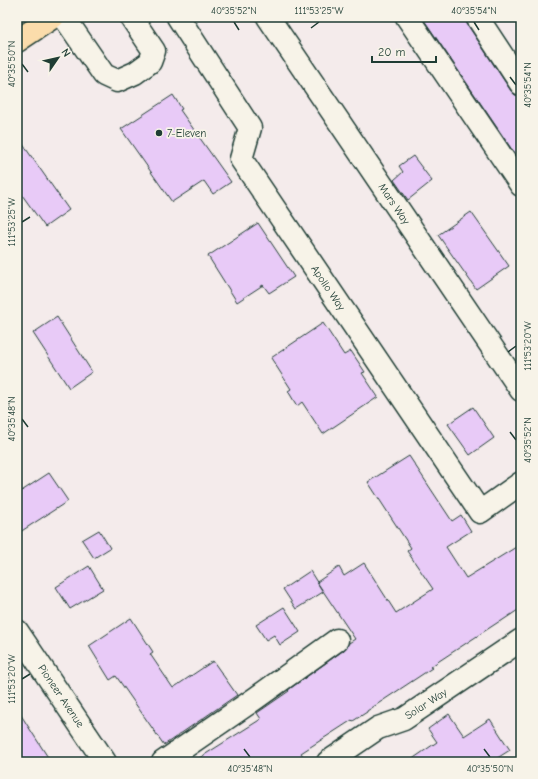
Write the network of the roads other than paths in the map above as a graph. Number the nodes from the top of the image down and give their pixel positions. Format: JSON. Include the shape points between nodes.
{"nodes":[{"id":1,"x":53,"y":17,"type":"edge"},
{"id":2,"x":64,"y":17,"type":"edge"},
{"id":3,"x":131,"y":17,"type":"edge"},
{"id":4,"x":178,"y":17,"type":"edge"},
{"id":5,"x":268,"y":17,"type":"edge"},
{"id":6,"x":408,"y":17,"type":"edge"},
{"id":7,"x":477,"y":17,"type":"edge"},
{"id":8,"x":18,"y":37,"type":"edge"},
{"id":9,"x":521,"y":84,"type":"edge"},
{"id":10,"x":521,"y":185,"type":"edge"},
{"id":11,"x":521,"y":390,"type":"edge"},
{"id":12,"x":521,"y":483,"type":"edge"},
{"id":13,"x":17,"y":631,"type":"edge"},
{"id":14,"x":337,"y":640,"type":"dead end"},
{"id":15,"x":521,"y":640,"type":"edge"},
{"id":16,"x":105,"y":762,"type":"edge"},
{"id":17,"x":163,"y":762,"type":"edge"},
{"id":18,"x":328,"y":762,"type":"edge"}],
"edges":[{"from":1,"to":8,"type":"main road"},
{"from":2,"to":3,"type":"street","via":[[104,75],[117,81],[135,73],[150,62],[154,51]]},
{"from":4,"to":12,"type":"street","name":"Apollo Way","via":[[250,128],[241,159],[480,512]]},
{"from":5,"to":11,"type":"street","name":"Mars Way"},
{"from":6,"to":10,"type":"street"},
{"from":7,"to":9,"type":"street"},
{"from":13,"to":16,"type":"street","name":"Pioneer Avenue"},
{"from":14,"to":17,"type":"street"},
{"from":15,"to":18,"type":"street","name":"Solar Way","via":[[404,719],[378,728]]}]}
